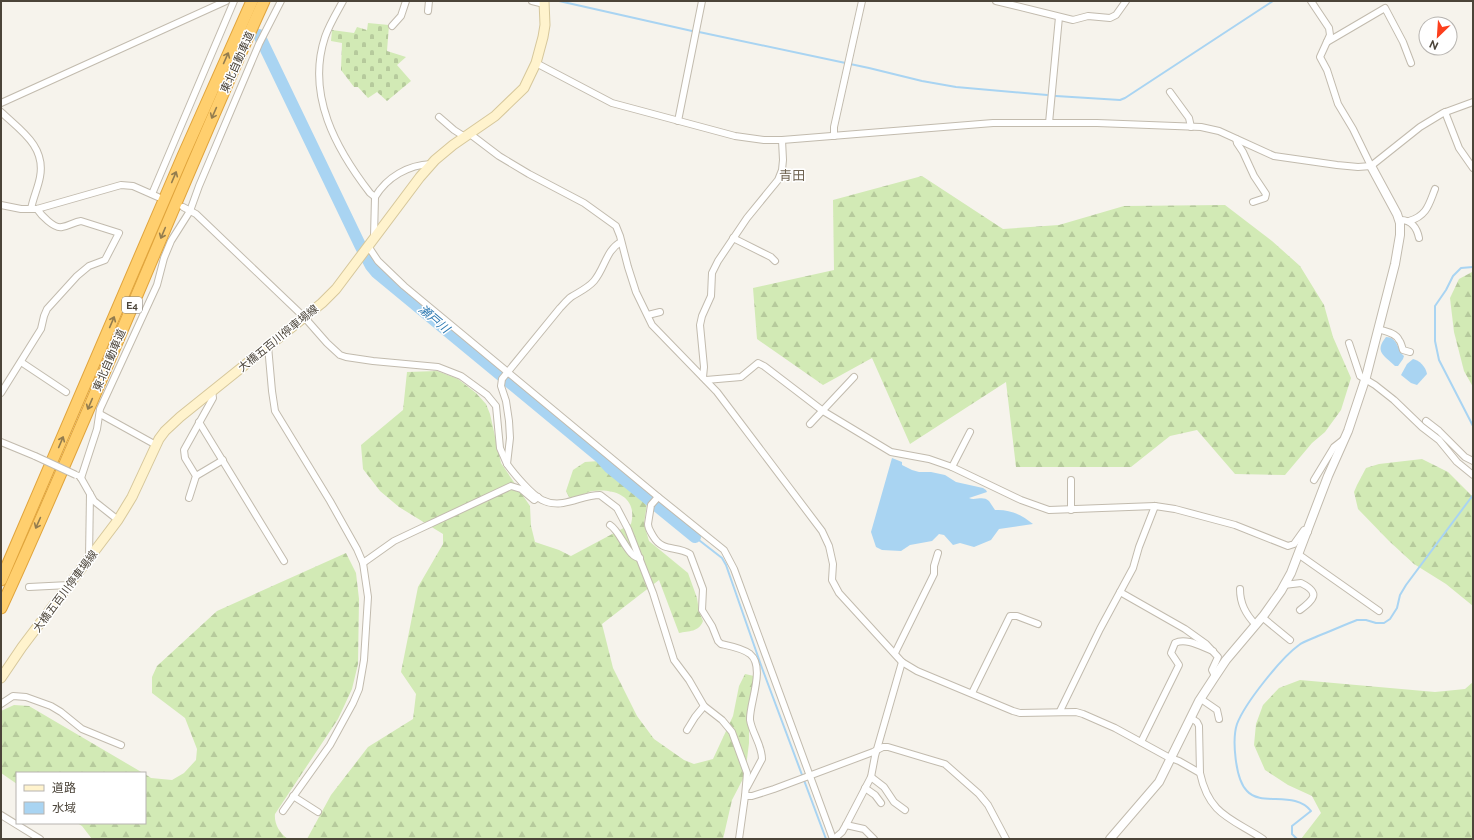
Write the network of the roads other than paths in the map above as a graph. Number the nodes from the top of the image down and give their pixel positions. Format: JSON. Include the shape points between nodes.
{"nodes":[{"id":1,"x":226,"y":1,"type":"edge"},
{"id":2,"x":234,"y":1,"type":"edge"},
{"id":3,"x":252,"y":1,"type":"edge"},
{"id":4,"x":264,"y":1,"type":"edge"},
{"id":5,"x":280,"y":1,"type":"edge"},
{"id":6,"x":343,"y":1,"type":"edge"},
{"id":7,"x":406,"y":1,"type":"edge"},
{"id":8,"x":429,"y":1,"type":"edge"},
{"id":9,"x":532,"y":1,"type":"edge"},
{"id":10,"x":702,"y":1,"type":"edge"},
{"id":11,"x":862,"y":1,"type":"edge"},
{"id":12,"x":996,"y":1,"type":"edge"},
{"id":13,"x":1126,"y":1,"type":"edge"},
{"id":14,"x":1311,"y":1,"type":"edge"},
{"id":15,"x":544,"y":3,"type":"edge"},
{"id":16,"x":428,"y":11,"type":"dead end"},
{"id":17,"x":1060,"y":17,"type":"junction"},
{"id":18,"x":392,"y":26,"type":"dead end"},
{"id":19,"x":1326,"y":42,"type":"junction"},
{"id":20,"x":536,"y":63,"type":"junction"},
{"id":21,"x":1411,"y":63,"type":"dead end"},
{"id":22,"x":1170,"y":92,"type":"dead end"},
{"id":23,"x":1473,"y":102,"type":"edge"},
{"id":24,"x":1,"y":103,"type":"edge"},
{"id":25,"x":1,"y":112,"type":"edge"},
{"id":26,"x":1445,"y":112,"type":"junction"},
{"id":27,"x":439,"y":117,"type":"dead end"},
{"id":28,"x":678,"y":120,"type":"junction"},
{"id":29,"x":1049,"y":123,"type":"junction"},
{"id":30,"x":1191,"y":127,"type":"junction"},
{"id":31,"x":468,"y":135,"type":"junction"},
{"id":32,"x":834,"y":136,"type":"junction"},
{"id":33,"x":1236,"y":139,"type":"junction"},
{"id":34,"x":782,"y":140,"type":"junction"},
{"id":35,"x":431,"y":164,"type":"junction"},
{"id":36,"x":1371,"y":166,"type":"junction"},
{"id":37,"x":1473,"y":168,"type":"edge"},
{"id":38,"x":1436,"y":189,"type":"dead end"},
{"id":39,"x":152,"y":194,"type":"junction"},
{"id":40,"x":158,"y":197,"type":"dead end"},
{"id":41,"x":375,"y":197,"type":"junction"},
{"id":42,"x":1253,"y":202,"type":"dead end"},
{"id":43,"x":1,"y":205,"type":"edge"},
{"id":44,"x":183,"y":208,"type":"dead end"},
{"id":45,"x":34,"y":209,"type":"junction"},
{"id":46,"x":190,"y":211,"type":"junction"},
{"id":47,"x":1399,"y":220,"type":"junction"},
{"id":48,"x":1409,"y":221,"type":"junction"},
{"id":49,"x":374,"y":237,"type":"junction"},
{"id":50,"x":733,"y":238,"type":"junction"},
{"id":51,"x":1419,"y":238,"type":"dead end"},
{"id":52,"x":621,"y":242,"type":"junction"},
{"id":53,"x":367,"y":247,"type":"junction"},
{"id":54,"x":774,"y":261,"type":"dead end"},
{"id":55,"x":660,"y":312,"type":"dead end"},
{"id":56,"x":648,"y":315,"type":"junction"},
{"id":57,"x":305,"y":318,"type":"junction"},
{"id":58,"x":1378,"y":329,"type":"junction"},
{"id":59,"x":1349,"y":343,"type":"dead end"},
{"id":60,"x":268,"y":346,"type":"junction"},
{"id":61,"x":1410,"y":352,"type":"dead end"},
{"id":62,"x":22,"y":362,"type":"junction"},
{"id":63,"x":504,"y":376,"type":"junction"},
{"id":64,"x":854,"y":377,"type":"dead end"},
{"id":65,"x":705,"y":379,"type":"junction"},
{"id":66,"x":1365,"y":379,"type":"junction"},
{"id":67,"x":212,"y":391,"type":"junction"},
{"id":68,"x":66,"y":392,"type":"dead end"},
{"id":69,"x":1,"y":393,"type":"edge"},
{"id":70,"x":823,"y":411,"type":"junction"},
{"id":71,"x":100,"y":414,"type":"junction"},
{"id":72,"x":200,"y":422,"type":"junction"},
{"id":73,"x":1426,"y":422,"type":"dead end"},
{"id":74,"x":810,"y":424,"type":"dead end"},
{"id":75,"x":970,"y":432,"type":"dead end"},
{"id":76,"x":1345,"y":439,"type":"junction"},
{"id":77,"x":1,"y":442,"type":"edge"},
{"id":78,"x":156,"y":446,"type":"junction"},
{"id":79,"x":222,"y":460,"type":"junction"},
{"id":80,"x":1473,"y":461,"type":"edge"},
{"id":81,"x":507,"y":464,"type":"junction"},
{"id":82,"x":952,"y":467,"type":"junction"},
{"id":83,"x":1473,"y":475,"type":"edge"},
{"id":84,"x":79,"y":476,"type":"junction"},
{"id":85,"x":196,"y":476,"type":"junction"},
{"id":86,"x":1072,"y":480,"type":"dead end"},
{"id":87,"x":1314,"y":480,"type":"dead end"},
{"id":88,"x":90,"y":494,"type":"junction"},
{"id":89,"x":538,"y":497,"type":"junction"},
{"id":90,"x":658,"y":497,"type":"junction"},
{"id":91,"x":189,"y":498,"type":"dead end"},
{"id":92,"x":1155,"y":506,"type":"junction"},
{"id":93,"x":1071,"y":510,"type":"junction"},
{"id":94,"x":118,"y":520,"type":"junction"},
{"id":95,"x":610,"y":525,"type":"dead end"},
{"id":96,"x":1308,"y":532,"type":"junction"},
{"id":97,"x":938,"y":553,"type":"dead end"},
{"id":98,"x":1298,"y":554,"type":"junction"},
{"id":99,"x":640,"y":558,"type":"junction"},
{"id":100,"x":90,"y":559,"type":"junction"},
{"id":101,"x":284,"y":561,"type":"dead end"},
{"id":102,"x":364,"y":563,"type":"junction"},
{"id":103,"x":1,"y":580,"type":"edge"},
{"id":104,"x":69,"y":585,"type":"junction"},
{"id":105,"x":1284,"y":585,"type":"junction"},
{"id":106,"x":29,"y":587,"type":"dead end"},
{"id":107,"x":1240,"y":589,"type":"dead end"},
{"id":108,"x":1120,"y":592,"type":"junction"},
{"id":109,"x":1,"y":608,"type":"edge"},
{"id":110,"x":1300,"y":610,"type":"dead end"},
{"id":111,"x":1379,"y":611,"type":"dead end"},
{"id":112,"x":1262,"y":617,"type":"junction"},
{"id":113,"x":1038,"y":624,"type":"dead end"},
{"id":114,"x":1255,"y":624,"type":"junction"},
{"id":115,"x":1290,"y":640,"type":"dead end"},
{"id":116,"x":1213,"y":651,"type":"junction"},
{"id":117,"x":895,"y":653,"type":"junction"},
{"id":118,"x":902,"y":662,"type":"junction"},
{"id":119,"x":1215,"y":676,"type":"junction"},
{"id":120,"x":1,"y":678,"type":"edge"},
{"id":121,"x":972,"y":693,"type":"junction"},
{"id":122,"x":1201,"y":698,"type":"junction"},
{"id":123,"x":1,"y":704,"type":"edge"},
{"id":124,"x":704,"y":706,"type":"junction"},
{"id":125,"x":1060,"y":711,"type":"junction"},
{"id":126,"x":1191,"y":718,"type":"junction"},
{"id":127,"x":1219,"y":719,"type":"dead end"},
{"id":128,"x":687,"y":730,"type":"dead end"},
{"id":129,"x":1141,"y":742,"type":"junction"},
{"id":130,"x":121,"y":745,"type":"dead end"},
{"id":131,"x":878,"y":748,"type":"junction"},
{"id":132,"x":1172,"y":758,"type":"junction"},
{"id":133,"x":1200,"y":773,"type":"junction"},
{"id":134,"x":805,"y":776,"type":"junction"},
{"id":135,"x":871,"y":776,"type":"junction"},
{"id":136,"x":865,"y":788,"type":"junction"},
{"id":137,"x":746,"y":789,"type":"junction"},
{"id":138,"x":294,"y":796,"type":"junction"},
{"id":139,"x":745,"y":796,"type":"junction"},
{"id":140,"x":881,"y":803,"type":"dead end"},
{"id":141,"x":905,"y":810,"type":"dead end"},
{"id":142,"x":283,"y":811,"type":"dead end"},
{"id":143,"x":318,"y":812,"type":"dead end"},
{"id":144,"x":1,"y":815,"type":"edge"},
{"id":145,"x":846,"y":825,"type":"junction"},
{"id":146,"x":40,"y":839,"type":"edge"},
{"id":147,"x":739,"y":839,"type":"edge"},
{"id":148,"x":833,"y":839,"type":"edge"},
{"id":149,"x":874,"y":839,"type":"edge"},
{"id":150,"x":1006,"y":839,"type":"edge"},
{"id":151,"x":1110,"y":839,"type":"edge"},
{"id":152,"x":1264,"y":839,"type":"edge"}],
"edges":[{"from":1,"to":24,"type":"street"},
{"from":2,"to":39,"type":"street"},
{"from":103,"to":3,"type":"highway","name":"東北自動車道","number":"E4","one_way":true},
{"from":4,"to":109,"type":"highway","name":"東北自動車道","number":"E4","one_way":true},
{"from":5,"to":46,"type":"street","via":[[259,44]]},
{"from":6,"to":41,"type":"street","via":[[325,37],[318,83],[336,142],[348,163]]},
{"from":7,"to":18,"type":"street","via":[[401,16]]},
{"from":8,"to":16,"type":"street"},
{"from":9,"to":15,"type":"street"},
{"from":10,"to":28,"type":"street"},
{"from":11,"to":32,"type":"street"},
{"from":12,"to":17,"type":"street"},
{"from":13,"to":17,"type":"street","via":[[1110,18],[1088,16],[1072,20]]},
{"from":14,"to":19,"type":"street","via":[[1329,28],[1330,35]]},
{"from":15,"to":20,"type":"main road","name":"大橋五百川停車場線","via":[[544,37]]},
{"from":17,"to":29,"type":"street"},
{"from":19,"to":21,"type":"street","via":[[1385,8]]},
{"from":19,"to":36,"type":"street","via":[[1320,57],[1338,104]]},
{"from":20,"to":28,"type":"street","via":[[612,102]]},
{"from":20,"to":31,"type":"main road","name":"大橋五百川停車場線","via":[[524,88],[494,116]]},
{"from":22,"to":30,"type":"street","via":[[1189,118]]},
{"from":23,"to":26,"type":"street"},
{"from":25,"to":45,"type":"street","via":[[27,135],[37,150],[41,176]]},
{"from":26,"to":36,"type":"street","via":[[1420,127]]},
{"from":26,"to":37,"type":"street","via":[[1459,148]]},
{"from":27,"to":31,"type":"street","via":[[454,130]]},
{"from":28,"to":34,"type":"street","via":[[735,136]]},
{"from":29,"to":30,"type":"street"},
{"from":29,"to":32,"type":"street","via":[[993,123]]},
{"from":30,"to":33,"type":"street","via":[[1219,131]]},
{"from":31,"to":35,"type":"main road","name":"大橋五百川停車場線"},
{"from":31,"to":52,"type":"street","via":[[499,156],[594,210],[616,226]]},
{"from":32,"to":34,"type":"street"},
{"from":33,"to":36,"type":"street","via":[[1274,156],[1337,165]]},
{"from":33,"to":42,"type":"street","via":[[1266,194],[1262,200]]},
{"from":34,"to":50,"type":"street","via":[[782,165],[778,180]]},
{"from":35,"to":41,"type":"street","via":[[421,164],[395,175],[385,183]]},
{"from":35,"to":49,"type":"main road","name":"大橋五百川停車場線"},
{"from":36,"to":47,"type":"street"},
{"from":38,"to":48,"type":"street","via":[[1428,207],[1418,219]]},
{"from":39,"to":40,"type":"street"},
{"from":39,"to":45,"type":"street","via":[[133,186],[121,185]]},
{"from":41,"to":49,"type":"street"},
{"from":43,"to":45,"type":"street"},
{"from":44,"to":46,"type":"street"},
{"from":45,"to":62,"type":"street","via":[[58,227],[81,221],[119,233],[105,260],[89,266],[47,308],[41,328]]},
{"from":46,"to":57,"type":"street"},
{"from":46,"to":71,"type":"street","via":[[171,241],[157,285],[101,406]]},
{"from":47,"to":48,"type":"street"},
{"from":47,"to":58,"type":"street","via":[[1398,248]]},
{"from":48,"to":51,"type":"street","via":[[1416,228]]},
{"from":49,"to":53,"type":"main road","name":"大橋五百川停車場線"},
{"from":50,"to":54,"type":"street","via":[[771,257]]},
{"from":50,"to":65,"type":"street","via":[[712,273],[711,296],[700,325]]},
{"from":52,"to":56,"type":"street","via":[[636,292]]},
{"from":52,"to":63,"type":"street","via":[[612,248],[595,280],[560,308]]},
{"from":53,"to":57,"type":"main road","name":"大橋五百川停車場線","via":[[336,289]]},
{"from":53,"to":63,"type":"street","via":[[392,276]]},
{"from":55,"to":56,"type":"street"},
{"from":56,"to":65,"type":"street","via":[[652,325]]},
{"from":57,"to":60,"type":"main road","name":"大橋五百川停車場線"},
{"from":57,"to":81,"type":"street","via":[[340,355],[438,367],[461,376],[487,395],[496,406],[500,448]]},
{"from":58,"to":61,"type":"street","via":[[1396,337],[1400,340],[1403,350]]},
{"from":58,"to":66,"type":"street"},
{"from":59,"to":66,"type":"street","via":[[1360,376]]},
{"from":60,"to":67,"type":"main road","name":"大橋五百川停車場線"},
{"from":60,"to":102,"type":"street","via":[[275,411]]},
{"from":62,"to":68,"type":"street"},
{"from":62,"to":69,"type":"street"},
{"from":63,"to":81,"type":"street","via":[[501,386],[506,401],[510,438]]},
{"from":63,"to":90,"type":"street"},
{"from":64,"to":70,"type":"street"},
{"from":65,"to":70,"type":"street","via":[[741,377],[758,363]]},
{"from":65,"to":117,"type":"street","via":[[822,532],[829,546],[832,580],[839,593]]},
{"from":66,"to":76,"type":"street"},
{"from":66,"to":83,"type":"street","via":[[1404,408]]},
{"from":67,"to":72,"type":"street","via":[[213,398]]},
{"from":67,"to":78,"type":"main road","name":"大橋五百川停車場線","via":[[165,431]]},
{"from":70,"to":74,"type":"street"},
{"from":70,"to":82,"type":"street","via":[[890,452]]},
{"from":71,"to":78,"type":"street"},
{"from":71,"to":84,"type":"street"},
{"from":72,"to":79,"type":"street"},
{"from":72,"to":85,"type":"street","via":[[184,450],[185,458]]},
{"from":73,"to":80,"type":"street","via":[[1465,457]]},
{"from":75,"to":82,"type":"street"},
{"from":76,"to":87,"type":"street","via":[[1334,447]]},
{"from":76,"to":96,"type":"street","via":[[1328,476]]},
{"from":77,"to":84,"type":"street","bridge":true},
{"from":78,"to":94,"type":"main road","name":"大橋五百川停車場線"},
{"from":79,"to":85,"type":"street"},
{"from":79,"to":101,"type":"street"},
{"from":81,"to":89,"type":"street","via":[[516,477]]},
{"from":82,"to":93,"type":"street","via":[[1042,509]]},
{"from":84,"to":88,"type":"street"},
{"from":85,"to":91,"type":"street"},
{"from":86,"to":93,"type":"street"},
{"from":88,"to":94,"type":"street","via":[[94,501]]},
{"from":88,"to":100,"type":"street"},
{"from":89,"to":99,"type":"street","via":[[547,502],[564,503],[600,495],[619,511]]},
{"from":89,"to":102,"type":"street","via":[[534,500],[521,489],[511,486],[406,535]]},
{"from":90,"to":134,"type":"street","via":[[724,550],[730,559]]},
{"from":90,"to":137,"type":"street","via":[[651,505],[648,528],[657,542],[664,547],[690,554],[703,589],[702,610],[718,641],[749,653],[755,661],[757,676],[750,718],[762,758]]},
{"from":92,"to":93,"type":"street"},
{"from":92,"to":96,"type":"street","via":[[1209,517],[1288,546],[1294,544],[1304,530]]},
{"from":92,"to":108,"type":"street","via":[[1138,547],[1133,568]]},
{"from":94,"to":100,"type":"main road","name":"大橋五百川停車場線"},
{"from":95,"to":99,"type":"street","via":[[620,534],[631,555]]},
{"from":96,"to":98,"type":"street"},
{"from":97,"to":117,"type":"street","via":[[934,574]]},
{"from":98,"to":105,"type":"street"},
{"from":98,"to":111,"type":"street"},
{"from":99,"to":124,"type":"street","via":[[674,660]]},
{"from":100,"to":104,"type":"main road","name":"大橋五百川停車場線"},
{"from":102,"to":138,"type":"street","via":[[368,597],[364,660],[359,689],[330,745]]},
{"from":104,"to":106,"type":"street"},
{"from":104,"to":120,"type":"main road","name":"大橋五百川停車場線"},
{"from":105,"to":110,"type":"street","via":[[1301,582],[1313,591],[1313,598]]},
{"from":105,"to":112,"type":"street"},
{"from":107,"to":114,"type":"street","via":[[1244,609]]},
{"from":108,"to":116,"type":"street","via":[[1184,630]]},
{"from":108,"to":125,"type":"street"},
{"from":112,"to":114,"type":"street"},
{"from":112,"to":115,"type":"street"},
{"from":113,"to":121,"type":"street","via":[[1014,615],[1010,616]]},
{"from":114,"to":119,"type":"street"},
{"from":116,"to":119,"type":"street","via":[[1218,657],[1212,670]]},
{"from":116,"to":129,"type":"street","via":[[1186,641],[1175,643],[1172,652],[1179,665]]},
{"from":117,"to":118,"type":"street"},
{"from":118,"to":121,"type":"street","via":[[917,671]]},
{"from":118,"to":131,"type":"street"},
{"from":119,"to":122,"type":"street"},
{"from":121,"to":125,"type":"street","via":[[1020,713]]},
{"from":122,"to":126,"type":"street"},
{"from":122,"to":127,"type":"street","via":[[1217,710]]},
{"from":123,"to":130,"type":"street","via":[[13,696],[26,697],[51,706],[82,729]]},
{"from":124,"to":128,"type":"street"},
{"from":124,"to":137,"type":"street","via":[[725,722],[732,732],[747,773]]},
{"from":125,"to":129,"type":"street","via":[[1083,714]]},
{"from":126,"to":132,"type":"street"},
{"from":126,"to":133,"type":"street","via":[[1199,726]]},
{"from":129,"to":132,"type":"street"},
{"from":131,"to":134,"type":"street"},
{"from":131,"to":135,"type":"street"},
{"from":131,"to":150,"type":"street","via":[[899,750],[945,764],[988,805]]},
{"from":132,"to":133,"type":"street"},
{"from":132,"to":151,"type":"street","via":[[1159,782]]},
{"from":133,"to":152,"type":"street","via":[[1207,795],[1218,810]]},
{"from":134,"to":139,"type":"street","via":[[752,796]]},
{"from":134,"to":148,"type":"street"},
{"from":135,"to":136,"type":"street"},
{"from":135,"to":141,"type":"street","via":[[888,792],[894,802]]},
{"from":136,"to":140,"type":"street"},
{"from":136,"to":145,"type":"street"},
{"from":137,"to":139,"type":"street"},
{"from":138,"to":142,"type":"street"},
{"from":138,"to":143,"type":"street"},
{"from":139,"to":147,"type":"street"},
{"from":144,"to":146,"type":"street"},
{"from":145,"to":148,"type":"street"},
{"from":145,"to":149,"type":"street","via":[[864,829]]}]}
